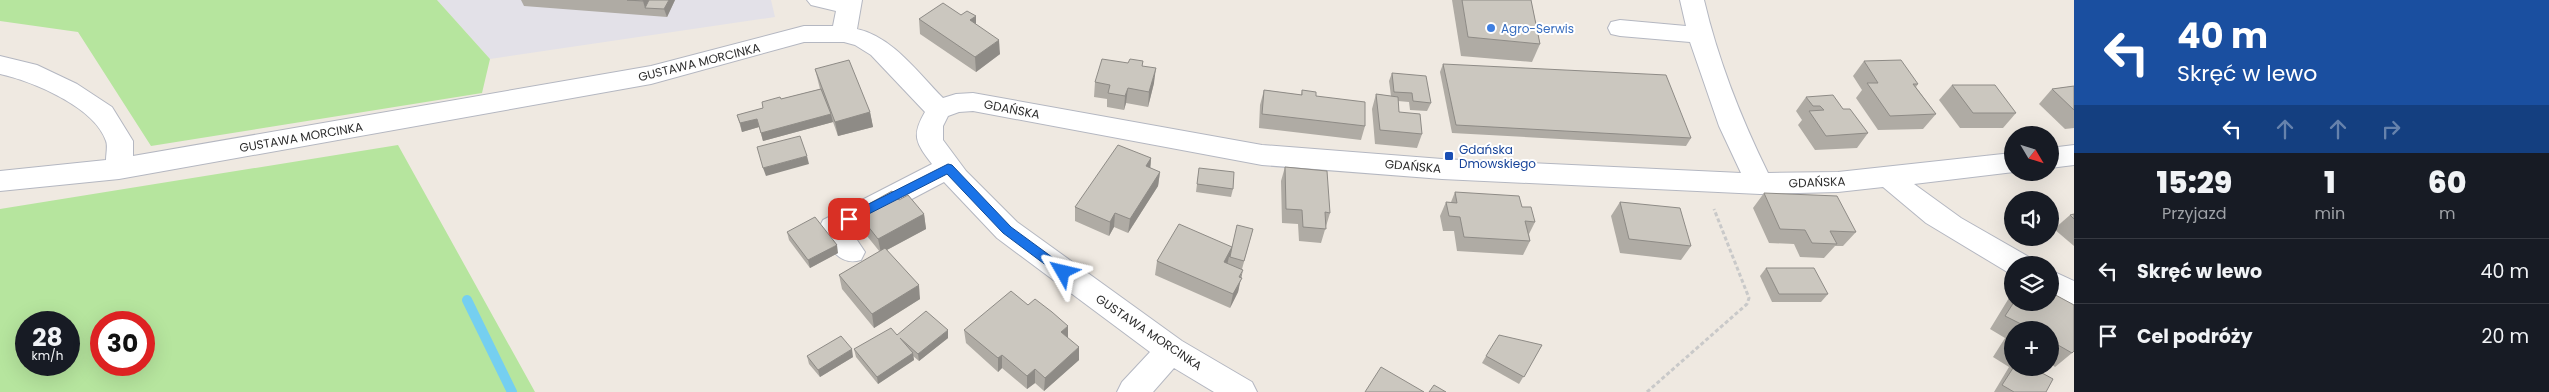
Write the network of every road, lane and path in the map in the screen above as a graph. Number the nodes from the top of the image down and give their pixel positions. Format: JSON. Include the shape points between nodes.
{"nodes":[{"id":1,"x":819,"y":0,"type":"edge"},
{"id":2,"x":1692,"y":0,"type":"edge"},
{"id":3,"x":848,"y":3,"type":"edge"},
{"id":4,"x":1620,"y":28,"type":"dead end"},
{"id":5,"x":844,"y":34,"type":"junction"},
{"id":6,"x":1700,"y":36,"type":"junction"},
{"id":7,"x":0,"y":65,"type":"edge"},
{"id":8,"x":938,"y":110,"type":"junction"},
{"id":9,"x":2074,"y":155,"type":"edge"},
{"id":10,"x":2059,"y":157,"type":"edge"},
{"id":11,"x":2004,"y":164,"type":"edge"},
{"id":12,"x":948,"y":168,"type":"junction"},
{"id":13,"x":119,"y":169,"type":"junction"},
{"id":14,"x":1890,"y":178,"type":"junction"},
{"id":15,"x":0,"y":181,"type":"edge"},
{"id":16,"x":1701,"y":181,"type":"junction"},
{"id":17,"x":1760,"y":184,"type":"junction"},
{"id":18,"x":851,"y":252,"type":"dead end"},
{"id":19,"x":2004,"y":257,"type":"edge"},
{"id":20,"x":2059,"y":287,"type":"edge"},
{"id":21,"x":2074,"y":296,"type":"edge"},
{"id":22,"x":1171,"y":350,"type":"junction"},
{"id":23,"x":1133,"y":392,"type":"edge"},
{"id":24,"x":1241,"y":392,"type":"edge"},
{"id":25,"x":1647,"y":392,"type":"edge"}],
"edges":[{"from":1,"to":3,"type":"street"},
{"from":2,"to":6,"type":"street"},
{"from":3,"to":5,"type":"street"},
{"from":4,"to":6,"type":"street"},
{"from":5,"to":8,"type":"street","name":"GUSTAWA MORCINKA","via":[[862,38],[880,50]]},
{"from":5,"to":13,"type":"street","name":"GUSTAWA MORCINKA","via":[[804,34],[651,75]]},
{"from":6,"to":17,"type":"street","via":[[1732,126]]},
{"from":7,"to":13,"type":"street","via":[[28,71],[68,90],[103,114],[120,142]]},
{"from":8,"to":12,"type":"street","name":"GUSTAWA MORCINKA","via":[[930,126],[930,142]]},
{"from":8,"to":16,"type":"street","name":"GDAŃSKA","via":[[956,103],[973,102],[1262,155],[1442,169]]},
{"from":9,"to":10,"type":"street"},
{"from":11,"to":14,"type":"street","name":"GDAŃSKA"},
{"from":12,"to":18,"type":"street","via":[[833,228]]},
{"from":12,"to":22,"type":"street","name":"GUSTAWA MORCINKA","via":[[1007,230]]},
{"from":13,"to":15,"type":"street","name":"GUSTAWA MORCINKA"},
{"from":14,"to":17,"type":"street","name":"GDAŃSKA"},
{"from":14,"to":19,"type":"street","via":[[1943,222]]},
{"from":16,"to":17,"type":"street","name":"GDAŃSKA"},
{"from":16,"to":25,"type":"path","via":[[1749,298],[1747,304]]},
{"from":20,"to":21,"type":"street"},
{"from":22,"to":23,"type":"street"},
{"from":22,"to":24,"type":"street","name":"GUSTAWA MORCINKA"}]}
